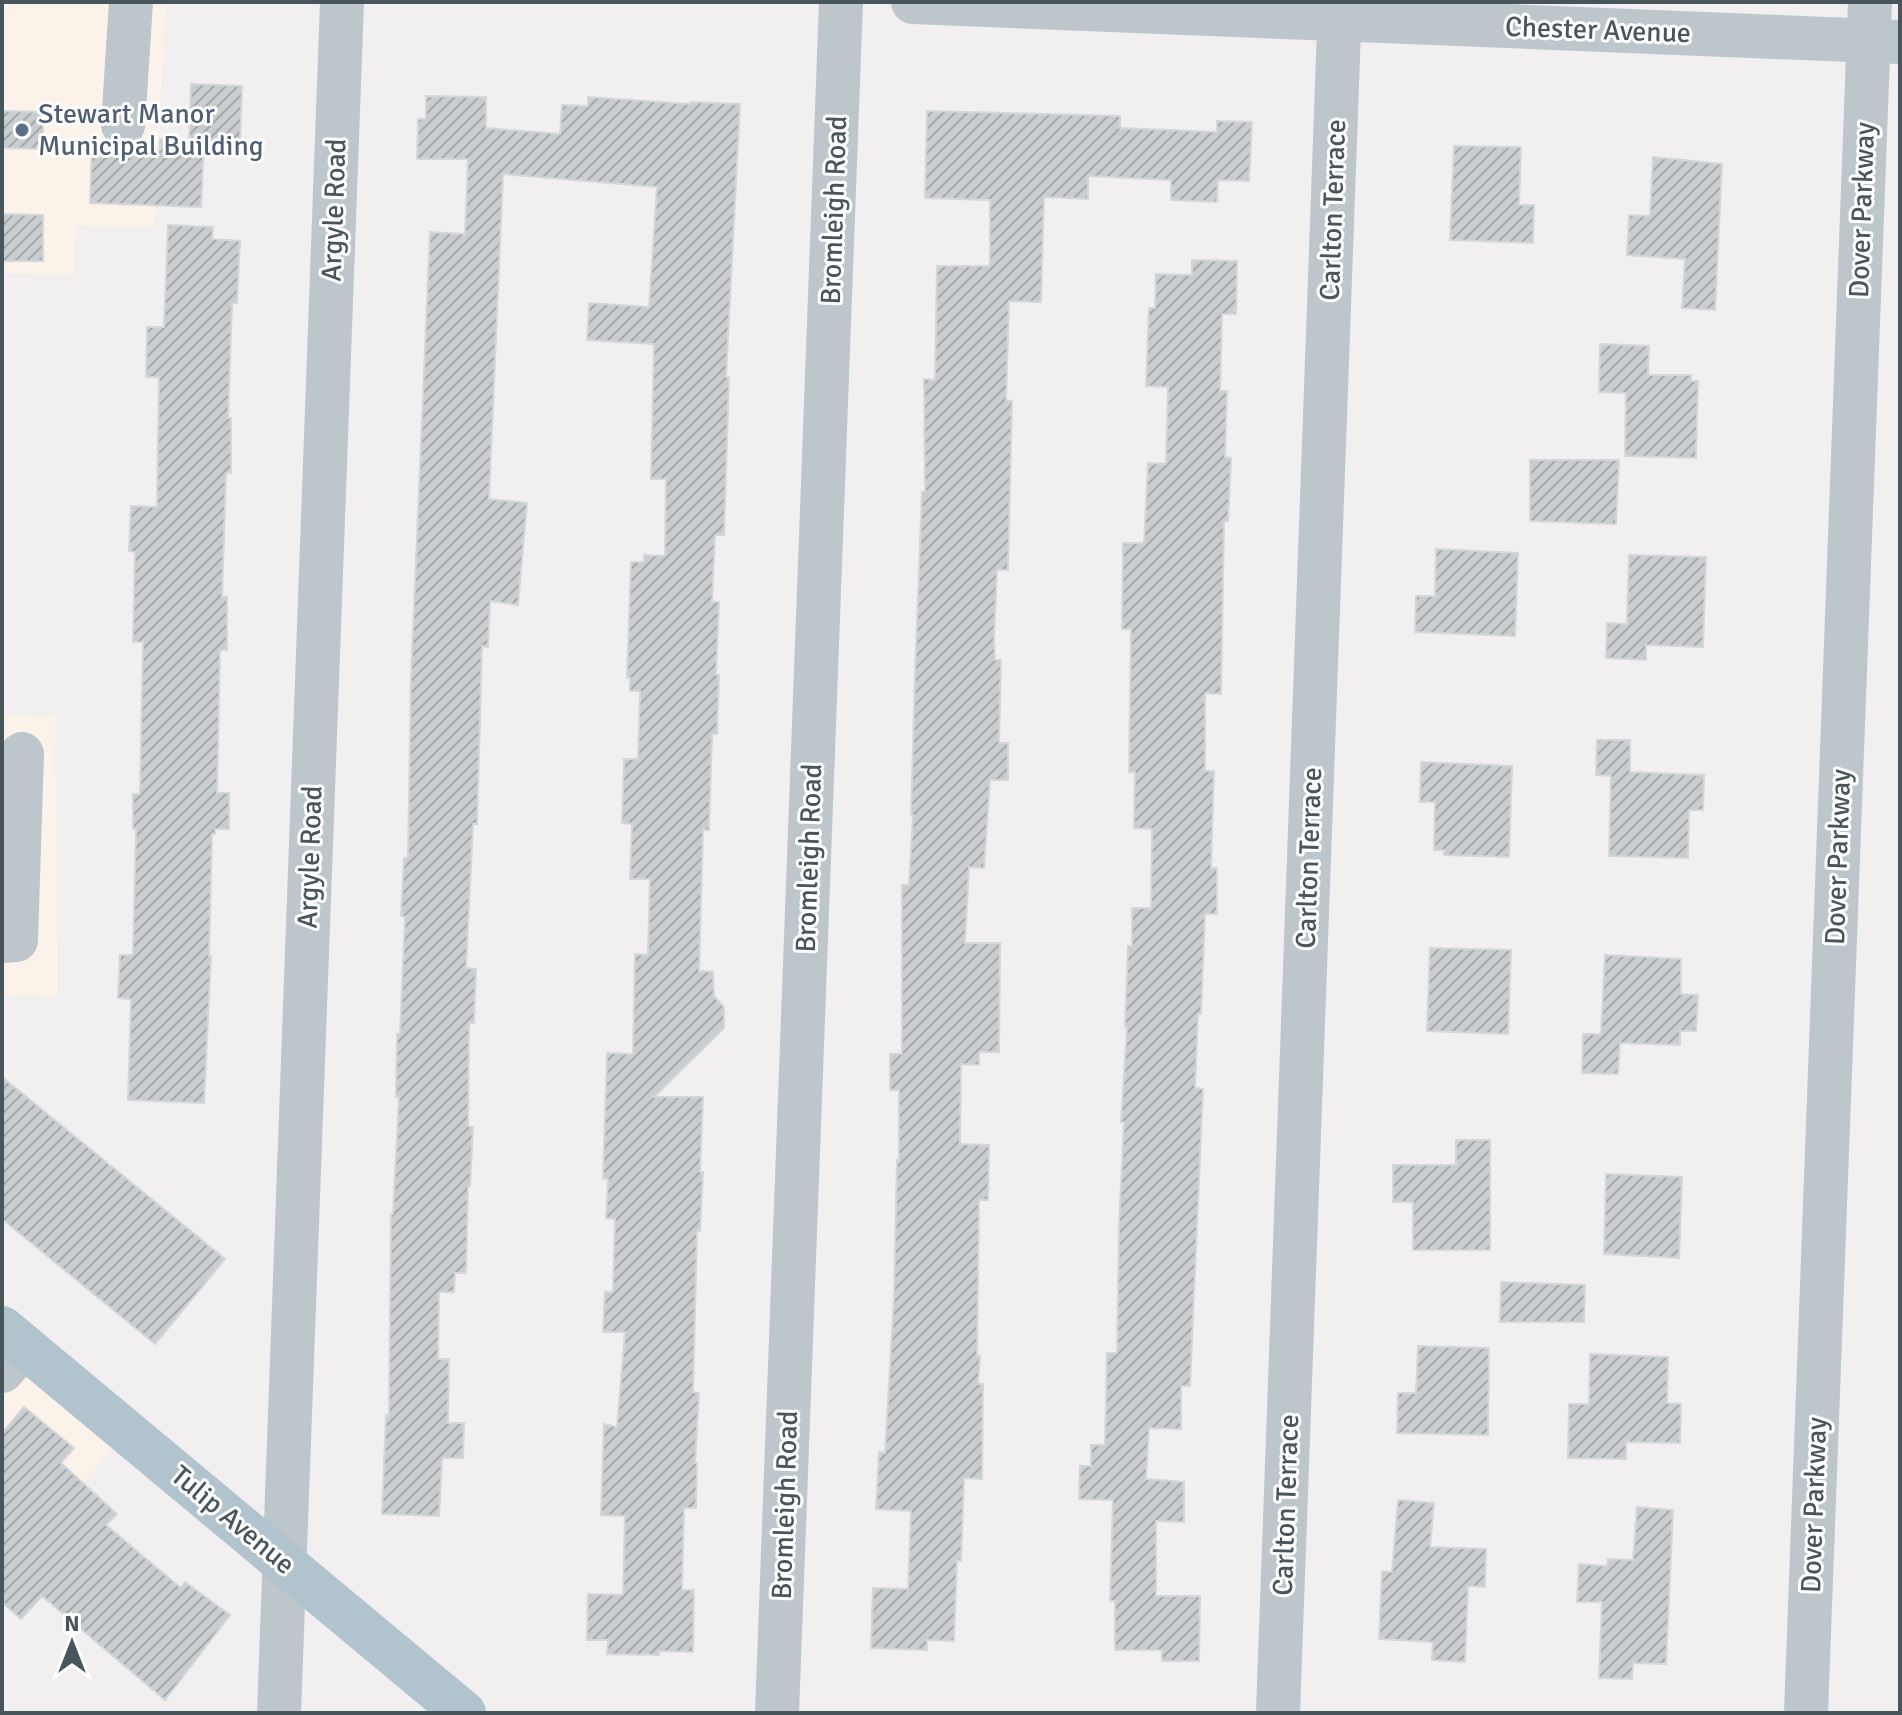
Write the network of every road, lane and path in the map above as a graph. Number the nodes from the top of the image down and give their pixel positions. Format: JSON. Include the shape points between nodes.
{"nodes":[{"id":1,"x":131,"y":2,"type":"edge"},
{"id":2,"x":342,"y":2,"type":"edge"},
{"id":3,"x":841,"y":2,"type":"edge"},
{"id":4,"x":913,"y":2,"type":"edge"},
{"id":5,"x":1339,"y":10,"type":"edge"},
{"id":6,"x":1879,"y":28,"type":"edge"},
{"id":7,"x":123,"y":125,"type":"dead end"},
{"id":8,"x":22,"y":754,"type":"dead end"},
{"id":9,"x":2,"y":941,"type":"edge"},
{"id":10,"x":9,"y":1348,"type":"edge"},
{"id":11,"x":284,"y":1563,"type":"junction"},
{"id":12,"x":279,"y":1713,"type":"edge"},
{"id":13,"x":464,"y":1713,"type":"edge"},
{"id":14,"x":777,"y":1713,"type":"edge"},
{"id":15,"x":1278,"y":1713,"type":"edge"},
{"id":16,"x":1806,"y":1713,"type":"edge"}],
"edges":[{"from":1,"to":7,"type":"street"},
{"from":2,"to":11,"type":"street","name":"Argyle Road"},
{"from":3,"to":14,"type":"street","name":"Bromleigh Road"},
{"from":4,"to":5,"type":"street","name":"Chester Avenue"},
{"from":5,"to":6,"type":"street","name":"Chester Avenue"},
{"from":5,"to":15,"type":"street","name":"Carlton Terrace"},
{"from":6,"to":16,"type":"street","name":"Dover Parkway"},
{"from":8,"to":9,"type":"street","via":[[16,940]]},
{"from":10,"to":11,"type":"main road","name":"Tulip Avenue"},
{"from":11,"to":12,"type":"street","name":"Argyle Road"},
{"from":11,"to":13,"type":"main road","name":"Tulip Avenue"}]}
